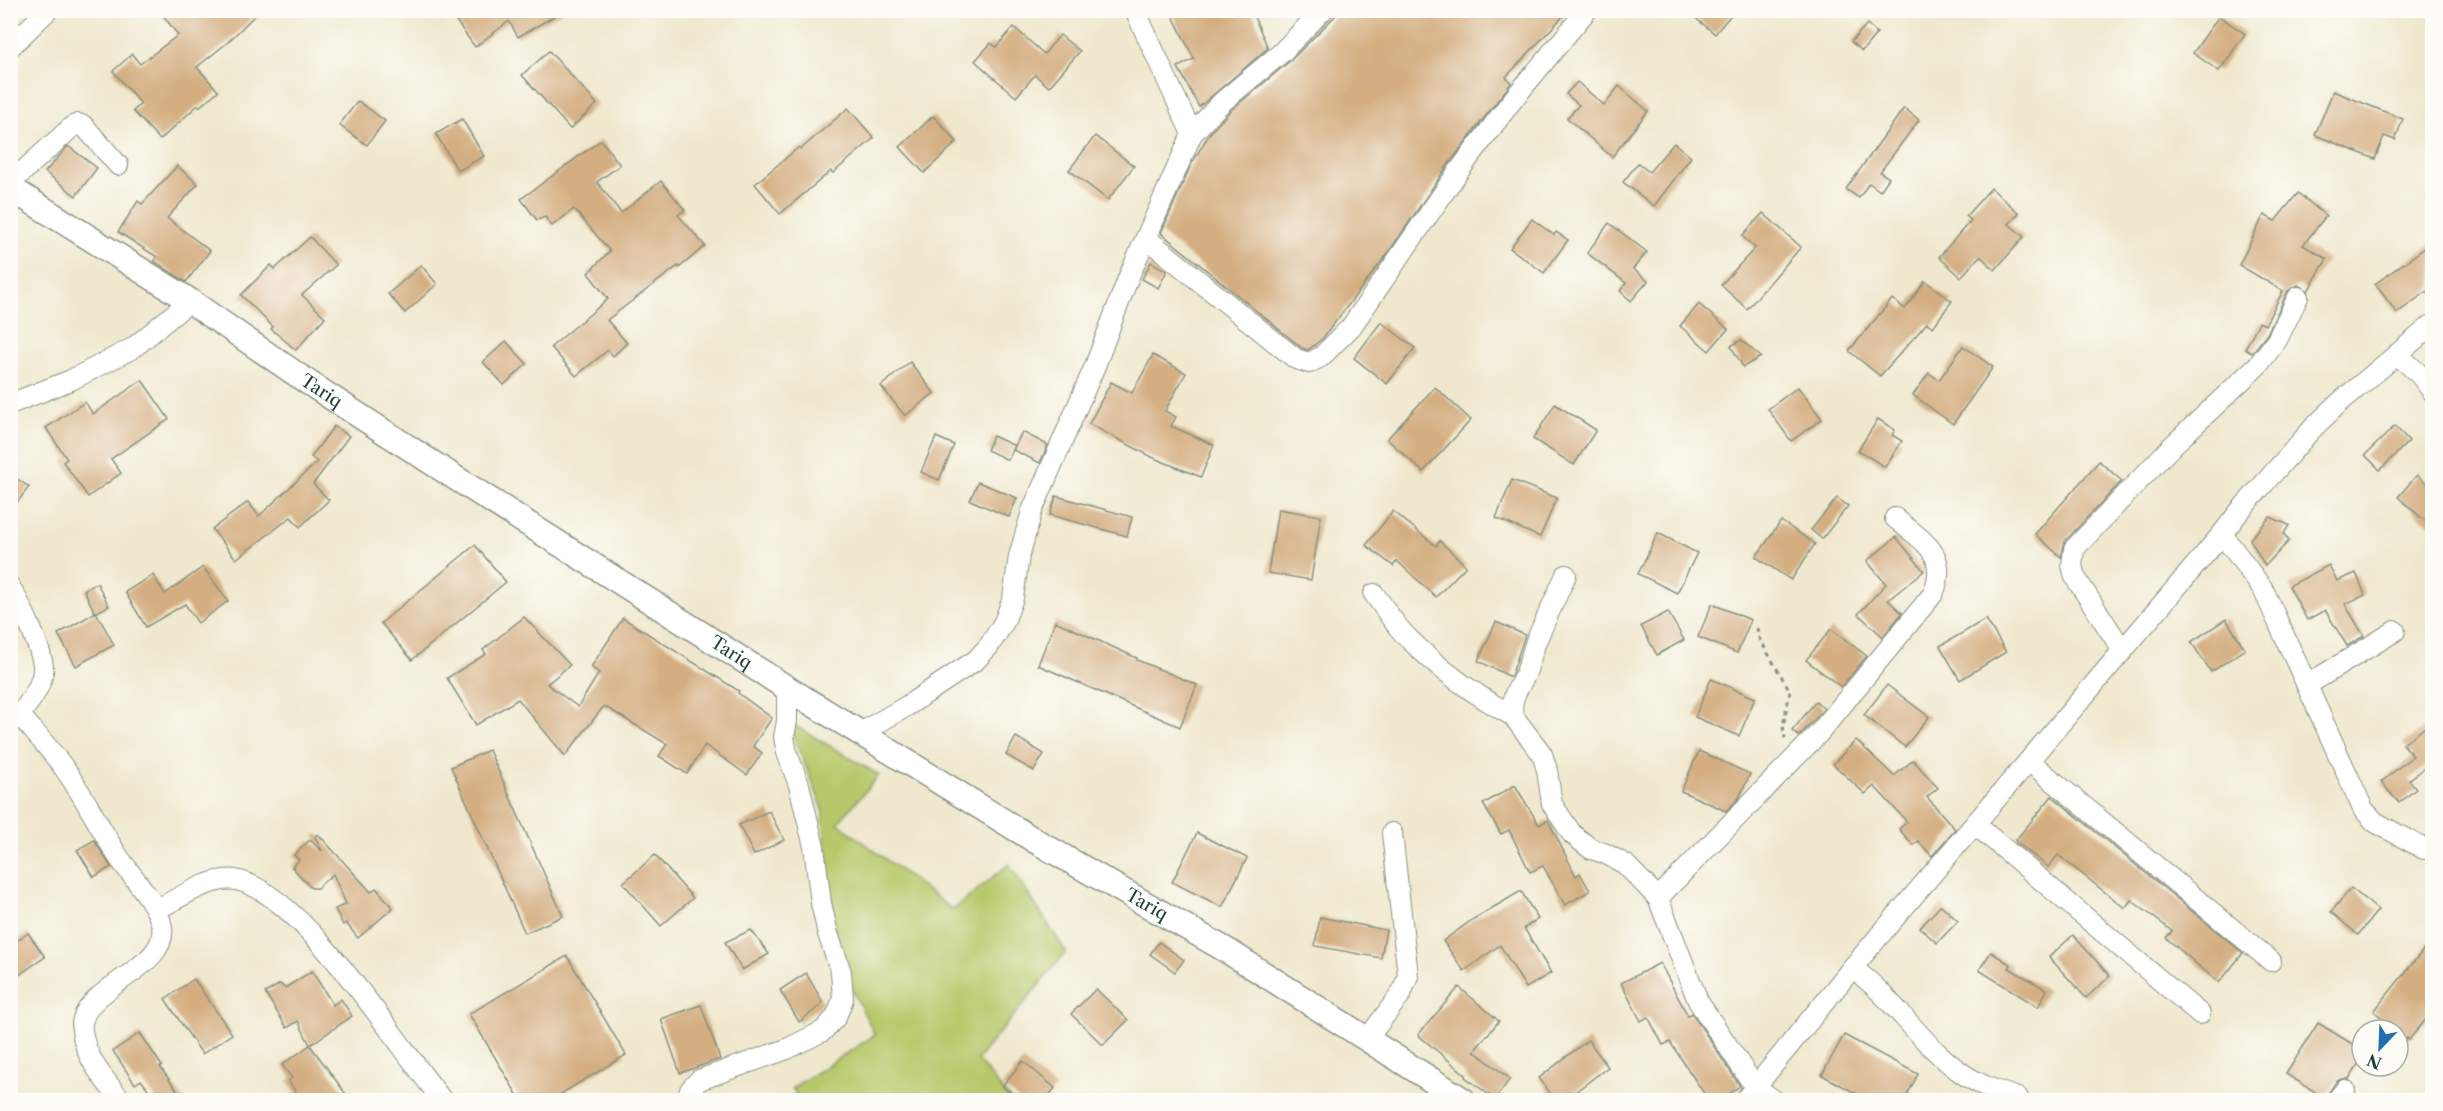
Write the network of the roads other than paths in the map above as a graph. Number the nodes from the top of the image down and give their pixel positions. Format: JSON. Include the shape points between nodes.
{"nodes":[{"id":1,"x":48,"y":10,"type":"edge"},
{"id":2,"x":1135,"y":10,"type":"edge"},
{"id":3,"x":1323,"y":10,"type":"edge"},
{"id":4,"x":1587,"y":10,"type":"edge"},
{"id":5,"x":10,"y":47,"type":"edge"},
{"id":6,"x":1192,"y":134,"type":"junction"},
{"id":7,"x":118,"y":165,"type":"dead end"},
{"id":8,"x":10,"y":183,"type":"edge"},
{"id":9,"x":10,"y":188,"type":"edge"},
{"id":10,"x":1146,"y":238,"type":"junction"},
{"id":11,"x":2298,"y":297,"type":"dead end"},
{"id":12,"x":190,"y":302,"type":"junction"},
{"id":13,"x":2433,"y":325,"type":"edge"},
{"id":14,"x":2397,"y":354,"type":"junction"},
{"id":15,"x":2433,"y":391,"type":"edge"},
{"id":16,"x":10,"y":404,"type":"edge"},
{"id":17,"x":1895,"y":518,"type":"dead end"},
{"id":18,"x":2222,"y":534,"type":"junction"},
{"id":19,"x":1566,"y":575,"type":"dead end"},
{"id":20,"x":10,"y":587,"type":"edge"},
{"id":21,"x":1374,"y":594,"type":"dead end"},
{"id":22,"x":2395,"y":631,"type":"dead end"},
{"id":23,"x":2123,"y":651,"type":"junction"},
{"id":24,"x":2307,"y":685,"type":"junction"},
{"id":25,"x":787,"y":687,"type":"junction"},
{"id":26,"x":1513,"y":716,"type":"junction"},
{"id":27,"x":15,"y":719,"type":"edge"},
{"id":28,"x":862,"y":732,"type":"junction"},
{"id":29,"x":2029,"y":761,"type":"junction"},
{"id":30,"x":1976,"y":825,"type":"junction"},
{"id":31,"x":1392,"y":833,"type":"dead end"},
{"id":32,"x":2424,"y":849,"type":"dead end"},
{"id":33,"x":1658,"y":898,"type":"junction"},
{"id":34,"x":156,"y":910,"type":"junction"},
{"id":35,"x":2271,"y":961,"type":"dead end"},
{"id":36,"x":1852,"y":968,"type":"junction"},
{"id":37,"x":2200,"y":1014,"type":"dead end"},
{"id":38,"x":1368,"y":1038,"type":"junction"},
{"id":39,"x":1750,"y":1094,"type":"edge"},
{"id":40,"x":2018,"y":1098,"type":"dead end"},
{"id":41,"x":121,"y":1101,"type":"edge"},
{"id":42,"x":442,"y":1101,"type":"edge"},
{"id":43,"x":687,"y":1101,"type":"edge"},
{"id":44,"x":1463,"y":1101,"type":"edge"},
{"id":45,"x":1774,"y":1101,"type":"edge"}],
"edges":[{"from":1,"to":5,"type":"street"},
{"from":2,"to":6,"type":"street"},
{"from":3,"to":6,"type":"street"},
{"from":4,"to":10,"type":"street","via":[[1458,172],[1351,327],[1321,357],[1309,363],[1296,359]]},
{"from":6,"to":10,"type":"street"},
{"from":7,"to":8,"type":"street","via":[[78,124]]},
{"from":9,"to":12,"type":"main road","name":"Tariq"},
{"from":10,"to":28,"type":"street","via":[[1032,511],[1004,622],[976,660]]},
{"from":11,"to":23,"type":"street","via":[[2277,340],[2259,364],[2171,447],[2074,549],[2075,577]]},
{"from":12,"to":16,"type":"street","via":[[133,348],[71,380]]},
{"from":12,"to":25,"type":"main road","name":"Tariq","via":[[454,477]]},
{"from":13,"to":14,"type":"street"},
{"from":14,"to":15,"type":"street"},
{"from":14,"to":18,"type":"street","via":[[2313,428]]},
{"from":17,"to":33,"type":"street","via":[[1933,550],[1940,571],[1933,594],[1820,732]]},
{"from":18,"to":23,"type":"street"},
{"from":18,"to":24,"type":"street","via":[[2263,589]]},
{"from":19,"to":26,"type":"street","via":[[1515,694]]},
{"from":20,"to":27,"type":"street","via":[[23,610],[43,670],[36,691]]},
{"from":21,"to":26,"type":"street","via":[[1406,637],[1485,701]]},
{"from":22,"to":24,"type":"street"},
{"from":23,"to":29,"type":"street"},
{"from":24,"to":32,"type":"street","via":[[2363,809],[2375,822]]},
{"from":25,"to":28,"type":"main road","name":"Tariq"},
{"from":25,"to":43,"type":"street","via":[[784,737],[814,847],[821,903],[842,972],[843,999],[836,1017],[823,1031],[787,1049],[699,1080]]},
{"from":26,"to":33,"type":"street","via":[[1542,754],[1552,804],[1572,834],[1591,849],[1625,864]]},
{"from":27,"to":34,"type":"street","via":[[64,769]]},
{"from":28,"to":38,"type":"main road","name":"Tariq","via":[[1034,840],[1226,950]]},
{"from":29,"to":30,"type":"street"},
{"from":29,"to":35,"type":"street"},
{"from":30,"to":36,"type":"street"},
{"from":30,"to":37,"type":"street"},
{"from":31,"to":38,"type":"street","via":[[1408,976],[1401,994]]},
{"from":33,"to":39,"type":"street","via":[[1698,1001]]},
{"from":34,"to":41,"type":"street","via":[[162,927],[161,943],[97,1000],[82,1022],[94,1066]]},
{"from":34,"to":42,"type":"street","via":[[205,884],[234,879],[258,887],[279,901],[356,987]]},
{"from":36,"to":39,"type":"street"},
{"from":36,"to":40,"type":"street","via":[[1881,991],[1923,1039],[1959,1071]]},
{"from":38,"to":44,"type":"main road","name":"Tariq"},
{"from":39,"to":45,"type":"street"}]}
